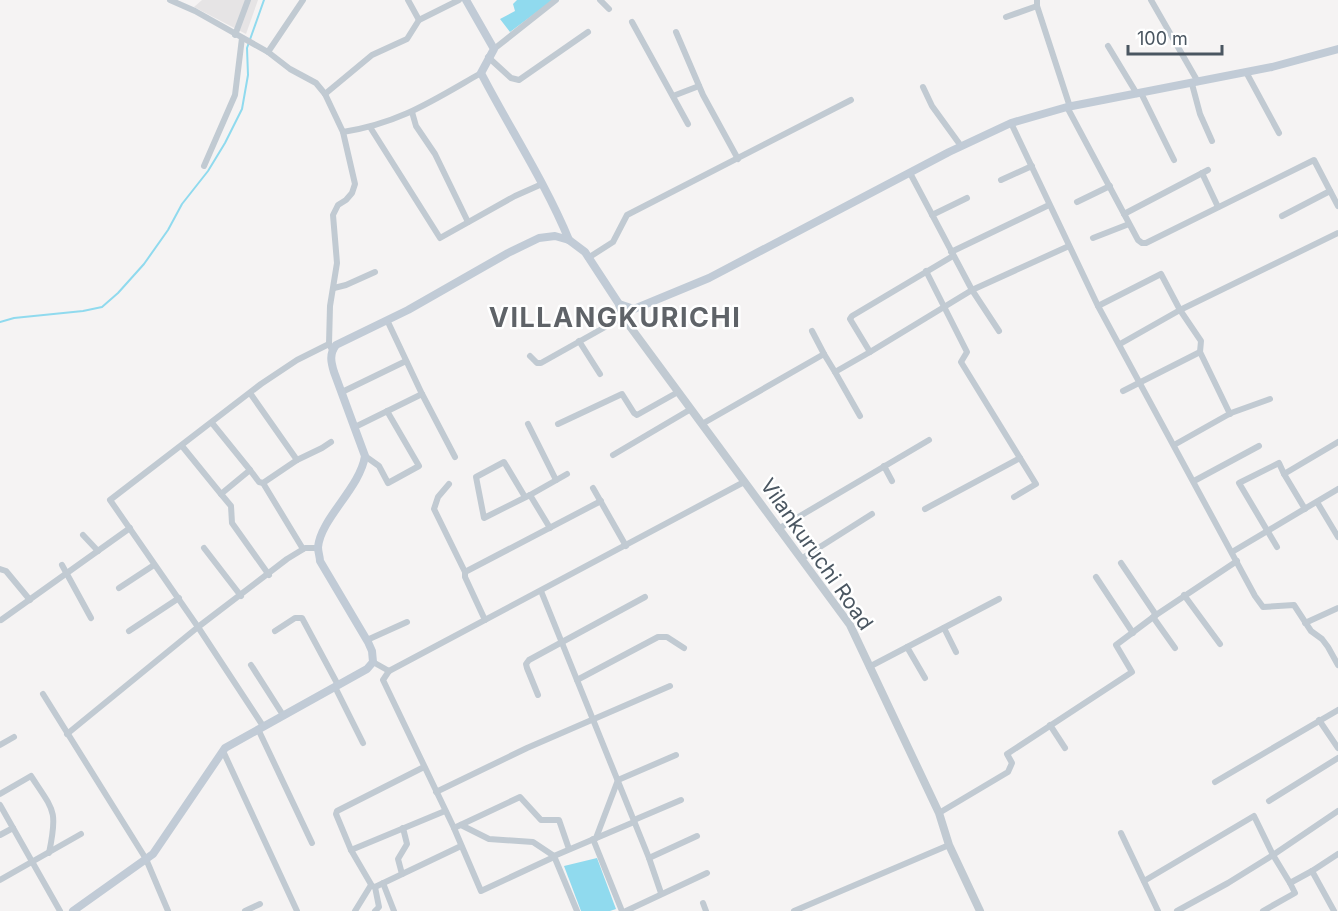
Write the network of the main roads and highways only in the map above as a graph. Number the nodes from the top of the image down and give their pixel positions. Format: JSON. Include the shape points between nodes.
{"nodes":[{"id":1,"x":466,"y":0,"type":"edge"},
{"id":2,"x":1338,"y":50,"type":"edge"},
{"id":3,"x":569,"y":240,"type":"junction"},
{"id":4,"x":73,"y":911,"type":"edge"}],
"edges":[{"from":1,"to":3,"type":"main road","via":[[491,53],[481,73]]},
{"from":2,"to":3,"type":"main road","via":[[1011,123],[709,279],[634,309],[619,304],[588,258]]},
{"from":3,"to":4,"type":"main road","via":[[555,236],[539,238],[331,347],[331,359],[365,456],[363,469],[318,548],[328,577],[367,640],[373,662],[368,669],[223,750],[153,854]]}]}
